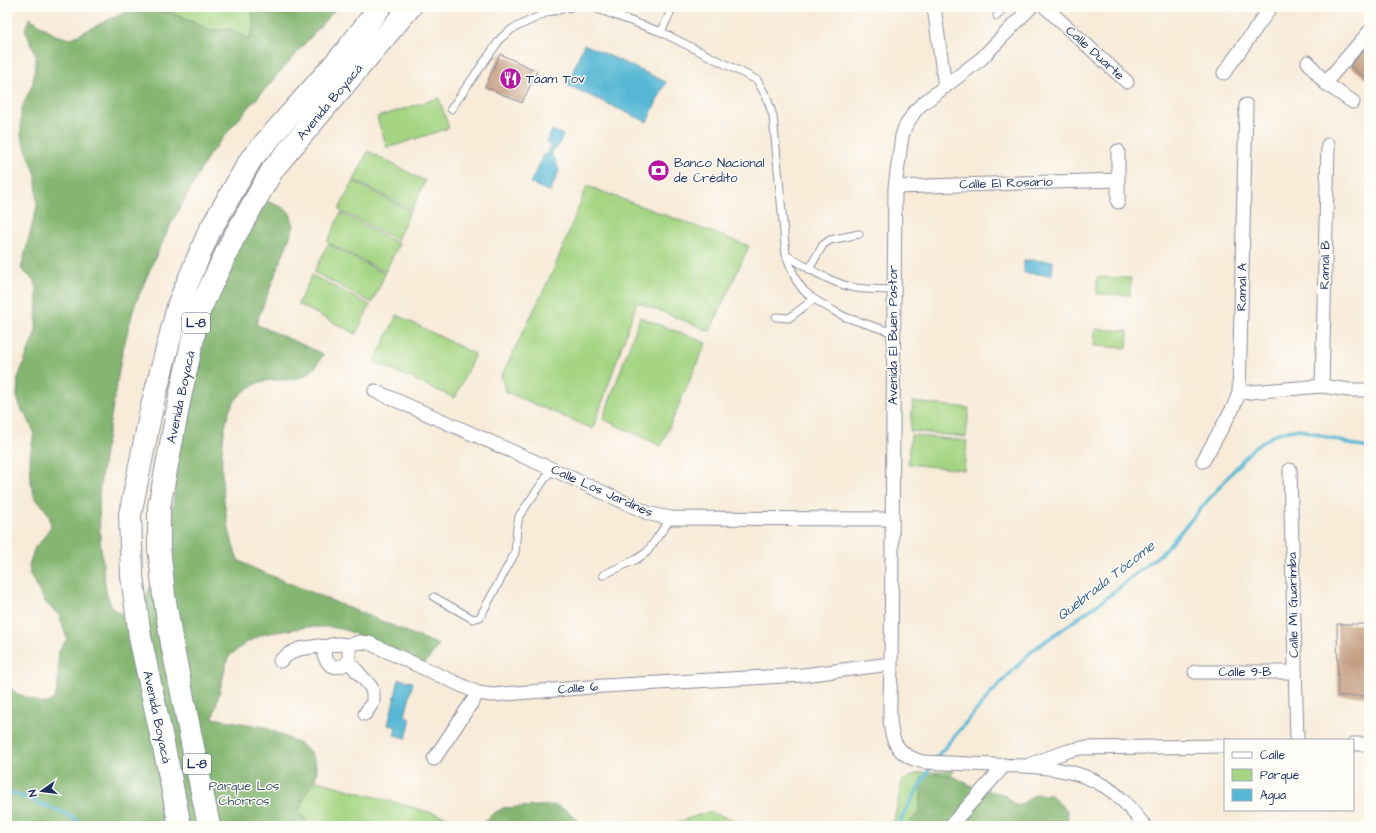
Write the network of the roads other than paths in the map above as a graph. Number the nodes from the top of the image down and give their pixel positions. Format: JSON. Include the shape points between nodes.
{"nodes":[{"id":1,"x":380,"y":7,"type":"edge"},
{"id":2,"x":410,"y":7,"type":"edge"},
{"id":3,"x":571,"y":7,"type":"edge"},
{"id":4,"x":592,"y":7,"type":"edge"},
{"id":5,"x":673,"y":7,"type":"edge"},
{"id":6,"x":934,"y":7,"type":"edge"},
{"id":7,"x":1004,"y":7,"type":"edge"},
{"id":8,"x":1031,"y":7,"type":"edge"},
{"id":9,"x":1045,"y":7,"type":"edge"},
{"id":10,"x":1271,"y":7,"type":"edge"},
{"id":11,"x":997,"y":16,"type":"dead end"},
{"id":12,"x":661,"y":32,"type":"junction"},
{"id":13,"x":1369,"y":32,"type":"edge"},
{"id":14,"x":1308,"y":62,"type":"dead end"},
{"id":15,"x":1224,"y":73,"type":"dead end"},
{"id":16,"x":1127,"y":82,"type":"dead end"},
{"id":17,"x":1325,"y":83,"type":"junction"},
{"id":18,"x":945,"y":87,"type":"junction"},
{"id":19,"x":1353,"y":102,"type":"dead end"},
{"id":20,"x":1246,"y":105,"type":"dead end"},
{"id":21,"x":451,"y":109,"type":"dead end"},
{"id":22,"x":1328,"y":145,"type":"dead end"},
{"id":23,"x":1118,"y":151,"type":"dead end"},
{"id":24,"x":1118,"y":180,"type":"junction"},
{"id":25,"x":895,"y":187,"type":"junction"},
{"id":26,"x":1118,"y":202,"type":"dead end"},
{"id":27,"x":859,"y":234,"type":"dead end"},
{"id":28,"x":786,"y":255,"type":"junction"},
{"id":29,"x":809,"y":269,"type":"junction"},
{"id":30,"x":894,"y":290,"type":"junction"},
{"id":31,"x":814,"y":299,"type":"junction"},
{"id":32,"x":776,"y":317,"type":"dead end"},
{"id":33,"x":894,"y":333,"type":"junction"},
{"id":34,"x":1322,"y":386,"type":"junction"},
{"id":35,"x":1369,"y":390,"type":"edge"},
{"id":36,"x":375,"y":391,"type":"dead end"},
{"id":37,"x":1239,"y":393,"type":"junction"},
{"id":38,"x":1203,"y":461,"type":"dead end"},
{"id":39,"x":552,"y":469,"type":"junction"},
{"id":40,"x":1290,"y":470,"type":"dead end"},
{"id":41,"x":671,"y":518,"type":"junction"},
{"id":42,"x":892,"y":519,"type":"junction"},
{"id":43,"x":603,"y":575,"type":"dead end"},
{"id":44,"x":434,"y":597,"type":"dead end"},
{"id":45,"x":349,"y":645,"type":"junction"},
{"id":46,"x":326,"y":647,"type":"junction"},
{"id":47,"x":280,"y":661,"type":"dead end"},
{"id":48,"x":349,"y":662,"type":"junction"},
{"id":49,"x":891,"y":664,"type":"junction"},
{"id":50,"x":1195,"y":672,"type":"dead end"},
{"id":51,"x":1295,"y":672,"type":"junction"},
{"id":52,"x":478,"y":693,"type":"junction"},
{"id":53,"x":365,"y":714,"type":"dead end"},
{"id":54,"x":1297,"y":739,"type":"edge"},
{"id":55,"x":1354,"y":744,"type":"edge"},
{"id":56,"x":1369,"y":744,"type":"edge"},
{"id":57,"x":1224,"y":746,"type":"edge"},
{"id":58,"x":434,"y":760,"type":"dead end"},
{"id":59,"x":1005,"y":765,"type":"junction"},
{"id":60,"x":1026,"y":766,"type":"junction"},
{"id":61,"x":180,"y":826,"type":"edge"},
{"id":62,"x":209,"y":826,"type":"edge"},
{"id":63,"x":950,"y":826,"type":"edge"},
{"id":64,"x":1145,"y":826,"type":"edge"}],
"edges":[{"from":1,"to":61,"type":"highway","name":"Avenida Boyacá","number":"L-8","via":[[346,51],[251,159],[209,232],[179,303],[152,406],[130,515],[132,576],[140,637]]},
{"from":2,"to":62,"type":"highway","name":"Avenida Boyacá","number":"L-8","via":[[273,169],[232,241],[199,311],[159,507],[159,546],[172,644]]},
{"from":3,"to":21,"type":"lane","via":[[548,12],[512,29],[501,38]]},
{"from":4,"to":12,"type":"lane"},
{"from":5,"to":12,"type":"lane"},
{"from":6,"to":18,"type":"street"},
{"from":7,"to":11,"type":"lane"},
{"from":8,"to":18,"type":"street","name":"Avenida El Buen Pastor","via":[[981,59]]},
{"from":9,"to":16,"type":"street","name":"Calle Duarte"},
{"from":10,"to":15,"type":"street"},
{"from":12,"to":28,"type":"lane","via":[[757,80],[773,116]]},
{"from":13,"to":17,"type":"street"},
{"from":14,"to":17,"type":"street"},
{"from":17,"to":19,"type":"street"},
{"from":18,"to":25,"type":"street","name":"Avenida El Buen Pastor","via":[[922,104],[905,127]]},
{"from":20,"to":37,"type":"street","name":"Ramal A"},
{"from":22,"to":34,"type":"street","name":"Ramal B"},
{"from":23,"to":24,"type":"street"},
{"from":24,"to":25,"type":"street","name":"Calle El Rosario"},
{"from":24,"to":26,"type":"street"},
{"from":25,"to":30,"type":"street","name":"Avenida El Buen Pastor"},
{"from":27,"to":29,"type":"lane","via":[[830,240],[823,245]]},
{"from":28,"to":29,"type":"lane"},
{"from":28,"to":31,"type":"lane","via":[[796,280]]},
{"from":29,"to":30,"type":"lane","via":[[833,281],[856,288]]},
{"from":30,"to":33,"type":"street","name":"Avenida El Buen Pastor"},
{"from":31,"to":32,"type":"lane","via":[[789,318]]},
{"from":31,"to":33,"type":"lane","via":[[845,317]]},
{"from":33,"to":42,"type":"street","name":"Avenida El Buen Pastor"},
{"from":34,"to":35,"type":"street"},
{"from":34,"to":37,"type":"street"},
{"from":36,"to":39,"type":"street","name":"Calle Los Jardines"},
{"from":37,"to":38,"type":"street","name":"Ramal A","via":[[1234,408]]},
{"from":39,"to":41,"type":"street","name":"Calle Los Jardines","via":[[650,514]]},
{"from":39,"to":44,"type":"lane","via":[[519,516],[515,553],[480,617],[473,619]]},
{"from":40,"to":51,"type":"street","name":"Calle Mi Guarimba"},
{"from":41,"to":42,"type":"street","name":"Calle Los Jardines"},
{"from":41,"to":43,"type":"lane","via":[[647,552]]},
{"from":42,"to":49,"type":"street","name":"Avenida El Buen Pastor"},
{"from":45,"to":46,"type":"street","name":"Calle 6"},
{"from":45,"to":48,"type":"street"},
{"from":45,"to":52,"type":"street","name":"Calle 6","via":[[369,642]]},
{"from":46,"to":47,"type":"street","name":"Calle 6","via":[[299,649]]},
{"from":46,"to":48,"type":"street","via":[[324,655],[329,664],[341,667]]},
{"from":48,"to":53,"type":"street","via":[[371,687],[373,702]]},
{"from":49,"to":52,"type":"street","name":"Calle 6","via":[[803,675],[492,695]]},
{"from":49,"to":59,"type":"street","name":"Avenida El Buen Pastor","via":[[889,720],[898,749],[906,756],[924,762]]},
{"from":50,"to":51,"type":"street","name":"Calle 9-B"},
{"from":51,"to":54,"type":"street","name":"Calle Mi Guarimba"},
{"from":52,"to":58,"type":"street"},
{"from":55,"to":56,"type":"street"},
{"from":57,"to":60,"type":"street","via":[[1081,748]]},
{"from":59,"to":60,"type":"street","name":"Avenida El Buen Pastor"},
{"from":59,"to":63,"type":"street"},
{"from":60,"to":64,"type":"street","name":"Avenida El Buen Pastor","via":[[1070,771],[1096,781],[1118,796]]}]}
